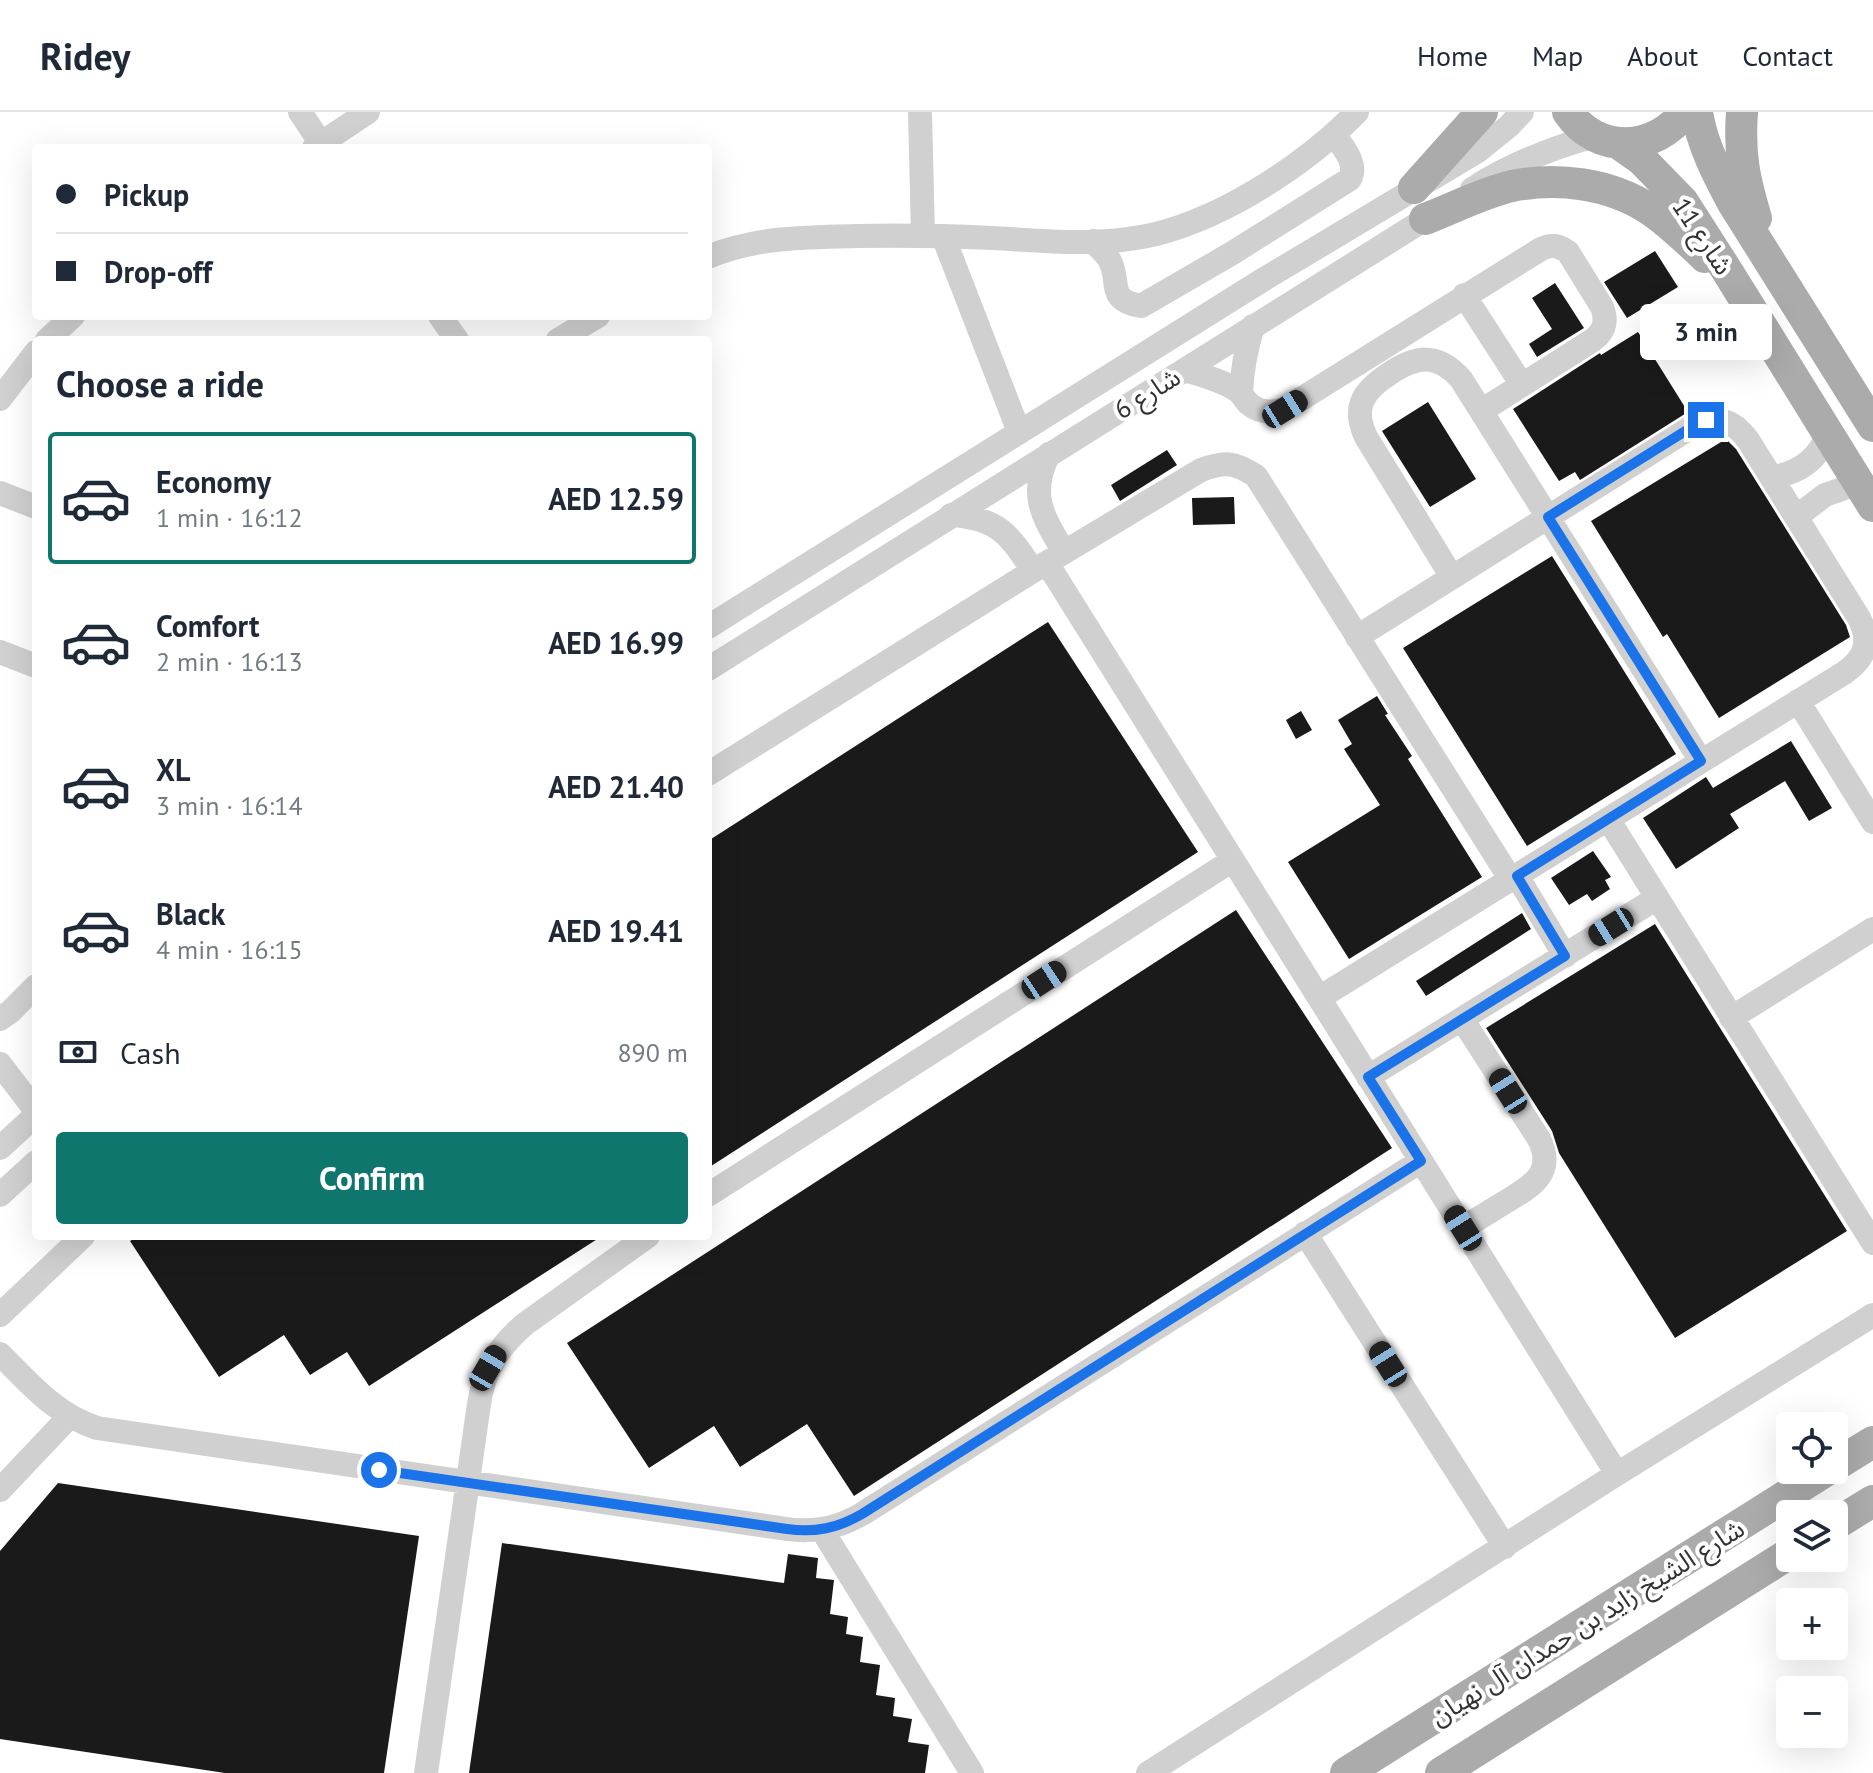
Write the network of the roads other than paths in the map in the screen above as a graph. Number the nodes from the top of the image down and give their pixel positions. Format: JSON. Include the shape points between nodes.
{"nodes":[{"id":1,"x":300,"y":112,"type":"edge"},
{"id":2,"x":368,"y":112,"type":"edge"},
{"id":3,"x":920,"y":112,"type":"edge"},
{"id":4,"x":1357,"y":112,"type":"edge"},
{"id":5,"x":1482,"y":112,"type":"edge"},
{"id":6,"x":1522,"y":112,"type":"edge"},
{"id":7,"x":1568,"y":112,"type":"edge"},
{"id":8,"x":1685,"y":112,"type":"edge"},
{"id":9,"x":1697,"y":112,"type":"edge"},
{"id":10,"x":1742,"y":112,"type":"edge"},
{"id":11,"x":1334,"y":134,"type":"junction"},
{"id":12,"x":1606,"y":140,"type":"junction"},
{"id":13,"x":319,"y":144,"type":"edge"},
{"id":14,"x":323,"y":144,"type":"edge"},
{"id":15,"x":1414,"y":188,"type":"junction"},
{"id":16,"x":1328,"y":194,"type":"junction"},
{"id":17,"x":1425,"y":219,"type":"junction"},
{"id":18,"x":1351,"y":226,"type":"junction"},
{"id":19,"x":933,"y":236,"type":"junction"},
{"id":20,"x":1131,"y":238,"type":"junction"},
{"id":21,"x":1093,"y":241,"type":"junction"},
{"id":22,"x":1762,"y":249,"type":"junction"},
{"id":23,"x":1234,"y":252,"type":"junction"},
{"id":24,"x":712,"y":255,"type":"edge"},
{"id":25,"x":1113,"y":265,"type":"junction"},
{"id":26,"x":1729,"y":274,"type":"junction"},
{"id":27,"x":1261,"y":281,"type":"junction"},
{"id":28,"x":1464,"y":295,"type":"junction"},
{"id":29,"x":69,"y":320,"type":"edge"},
{"id":30,"x":591,"y":320,"type":"edge"},
{"id":31,"x":1253,"y":326,"type":"junction"},
{"id":32,"x":51,"y":336,"type":"edge"},
{"id":33,"x":565,"y":336,"type":"edge"},
{"id":34,"x":32,"y":357,"type":"edge"},
{"id":35,"x":1185,"y":370,"type":"junction"},
{"id":36,"x":1522,"y":385,"type":"junction"},
{"id":37,"x":1241,"y":393,"type":"junction"},
{"id":38,"x":0,"y":399,"type":"edge"},
{"id":39,"x":1481,"y":411,"type":"junction"},
{"id":40,"x":1873,"y":426,"type":"edge"},
{"id":41,"x":1019,"y":432,"type":"junction"},
{"id":42,"x":1828,"y":435,"type":"junction"},
{"id":43,"x":1049,"y":454,"type":"junction"},
{"id":44,"x":1771,"y":477,"type":"junction"},
{"id":45,"x":0,"y":493,"type":"edge"},
{"id":46,"x":1866,"y":495,"type":"edge"},
{"id":47,"x":32,"y":505,"type":"edge"},
{"id":48,"x":951,"y":515,"type":"junction"},
{"id":49,"x":1548,"y":517,"type":"junction"},
{"id":50,"x":1796,"y":517,"type":"junction"},
{"id":51,"x":1048,"y":562,"type":"junction"},
{"id":52,"x":1452,"y":577,"type":"junction"},
{"id":53,"x":712,"y":624,"type":"edge"},
{"id":54,"x":1357,"y":637,"type":"junction"},
{"id":55,"x":0,"y":652,"type":"edge"},
{"id":56,"x":32,"y":664,"type":"edge"},
{"id":57,"x":712,"y":666,"type":"edge"},
{"id":58,"x":1798,"y":701,"type":"junction"},
{"id":59,"x":1701,"y":761,"type":"junction"},
{"id":60,"x":712,"y":772,"type":"edge"},
{"id":61,"x":1865,"y":792,"type":"edge"},
{"id":62,"x":1608,"y":819,"type":"junction"},
{"id":63,"x":1873,"y":822,"type":"edge"},
{"id":64,"x":1233,"y":860,"type":"junction"},
{"id":65,"x":1514,"y":878,"type":"junction"},
{"id":66,"x":1657,"y":898,"type":"junction"},
{"id":67,"x":1873,"y":929,"type":"edge"},
{"id":68,"x":1565,"y":956,"type":"junction"},
{"id":69,"x":32,"y":990,"type":"edge"},
{"id":70,"x":1319,"y":998,"type":"junction"},
{"id":71,"x":1731,"y":1018,"type":"junction"},
{"id":72,"x":0,"y":1019,"type":"edge"},
{"id":73,"x":1462,"y":1019,"type":"junction"},
{"id":74,"x":0,"y":1064,"type":"edge"},
{"id":75,"x":1368,"y":1077,"type":"junction"},
{"id":76,"x":32,"y":1108,"type":"edge"},
{"id":77,"x":32,"y":1117,"type":"edge"},
{"id":78,"x":0,"y":1148,"type":"edge"},
{"id":79,"x":1421,"y":1161,"type":"junction"},
{"id":80,"x":32,"y":1166,"type":"edge"},
{"id":81,"x":712,"y":1192,"type":"edge"},
{"id":82,"x":0,"y":1195,"type":"edge"},
{"id":83,"x":1463,"y":1228,"type":"junction"},
{"id":84,"x":1305,"y":1233,"type":"junction"},
{"id":85,"x":79,"y":1240,"type":"edge"},
{"id":86,"x":642,"y":1240,"type":"edge"},
{"id":87,"x":1873,"y":1243,"type":"edge"},
{"id":88,"x":0,"y":1315,"type":"edge"},
{"id":89,"x":1873,"y":1315,"type":"edge"},
{"id":90,"x":0,"y":1354,"type":"edge"},
{"id":91,"x":69,"y":1417,"type":"junction"},
{"id":92,"x":1873,"y":1442,"type":"edge"},
{"id":93,"x":1848,"y":1457,"type":"edge"},
{"id":94,"x":1617,"y":1474,"type":"junction"},
{"id":95,"x":468,"y":1483,"type":"junction"},
{"id":96,"x":1805,"y":1484,"type":"edge"},
{"id":97,"x":0,"y":1490,"type":"edge"},
{"id":98,"x":1873,"y":1501,"type":"edge"},
{"id":99,"x":1848,"y":1516,"type":"edge"},
{"id":100,"x":822,"y":1530,"type":"junction"},
{"id":101,"x":1505,"y":1547,"type":"junction"},
{"id":102,"x":1776,"y":1562,"type":"edge"},
{"id":103,"x":426,"y":1773,"type":"edge"},
{"id":104,"x":972,"y":1773,"type":"edge"},
{"id":105,"x":1148,"y":1773,"type":"edge"},
{"id":106,"x":1346,"y":1773,"type":"edge"},
{"id":107,"x":1441,"y":1773,"type":"edge"}],
"edges":[{"from":1,"to":13,"type":"street"},
{"from":2,"to":14,"type":"street"},
{"from":3,"to":19,"type":"street"},
{"from":4,"to":11,"type":"street"},
{"from":5,"to":15,"type":"main road"},
{"from":6,"to":15,"type":"street","name":"شارع 6","via":[[1478,151]]},
{"from":7,"to":12,"type":"main road","name":"شارع 11","via":[[1582,128]]},
{"from":8,"to":12,"type":"main road","via":[[1650,139]]},
{"from":9,"to":22,"type":"main road","name":"شارع 11","via":[[1718,176]]},
{"from":10,"to":22,"type":"main road","via":[[1742,169]]},
{"from":11,"to":16,"type":"street","via":[[1353,162],[1353,173]]},
{"from":11,"to":20,"type":"street","via":[[1297,164],[1229,205],[1156,234]]},
{"from":12,"to":17,"type":"street","name":"شارع 6","via":[[1539,153]]},
{"from":12,"to":26,"type":"main road","name":"شارع 11","via":[[1664,180]]},
{"from":15,"to":18,"type":"street","name":"شارع 6"},
{"from":16,"to":18,"type":"street"},
{"from":16,"to":23,"type":"street"},
{"from":17,"to":26,"type":"main road","via":[[1511,187],[1553,182],[1595,186],[1647,207]]},
{"from":17,"to":31,"type":"street","name":"شارع 6"},
{"from":18,"to":27,"type":"street","name":"شارع 6"},
{"from":19,"to":21,"type":"street"},
{"from":19,"to":24,"type":"street","via":[[807,237],[764,241]]},
{"from":19,"to":41,"type":"street"},
{"from":20,"to":21,"type":"street"},
{"from":20,"to":25,"type":"street"},
{"from":21,"to":25,"type":"street"},
{"from":22,"to":40,"type":"main road","name":"شارع 11"},
{"from":23,"to":25,"type":"street","via":[[1141,306],[1119,296]]},
{"from":23,"to":27,"type":"street"},
{"from":26,"to":42,"type":"main road","name":"شارع 11"},
{"from":27,"to":41,"type":"street","name":"شارع 6"},
{"from":28,"to":36,"type":"street"},
{"from":28,"to":36,"type":"street","via":[[1547,246],[1562,248],[1571,258],[1602,307],[1603,329]]},
{"from":28,"to":37,"type":"street","via":[[1285,409],[1265,412]]},
{"from":29,"to":32,"type":"street"},
{"from":30,"to":33,"type":"street"},
{"from":31,"to":35,"type":"street","name":"شارع 6"},
{"from":31,"to":37,"type":"street"},
{"from":34,"to":38,"type":"street"},
{"from":35,"to":37,"type":"street"},
{"from":35,"to":43,"type":"street","name":"شارع 6"},
{"from":36,"to":39,"type":"street"},
{"from":39,"to":49,"type":"street"},
{"from":39,"to":52,"type":"street","via":[[1452,369],[1429,359],[1403,364],[1376,382],[1359,413],[1366,437]]},
{"from":41,"to":53,"type":"street","name":"شارع 6"},
{"from":42,"to":44,"type":"street","via":[[1806,465]]},
{"from":42,"to":46,"type":"main road","name":"شارع 11"},
{"from":43,"to":48,"type":"street","name":"شارع 6"},
{"from":43,"to":51,"type":"street","via":[[1039,480]]},
{"from":44,"to":49,"type":"street","via":[[1740,430],[1706,420]]},
{"from":44,"to":50,"type":"street"},
{"from":45,"to":47,"type":"street"},
{"from":46,"to":50,"type":"street","via":[[1825,495]]},
{"from":48,"to":51,"type":"street","via":[[985,521]]},
{"from":48,"to":57,"type":"street","name":"شارع 6"},
{"from":49,"to":52,"type":"street"},
{"from":49,"to":59,"type":"street"},
{"from":50,"to":58,"type":"street","via":[[1859,618],[1866,643],[1855,665]]},
{"from":51,"to":54,"type":"street","via":[[1201,470],[1220,463],[1239,466],[1256,476]]},
{"from":51,"to":60,"type":"street"},
{"from":51,"to":64,"type":"street"},
{"from":52,"to":54,"type":"street"},
{"from":54,"to":65,"type":"street"},
{"from":55,"to":56,"type":"street"},
{"from":58,"to":59,"type":"street"},
{"from":58,"to":61,"type":"street"},
{"from":59,"to":62,"type":"street"},
{"from":61,"to":63,"type":"street"},
{"from":62,"to":65,"type":"street"},
{"from":62,"to":66,"type":"street"},
{"from":64,"to":70,"type":"street"},
{"from":64,"to":81,"type":"street"},
{"from":65,"to":68,"type":"street"},
{"from":65,"to":70,"type":"street"},
{"from":66,"to":68,"type":"street"},
{"from":66,"to":71,"type":"street"},
{"from":67,"to":71,"type":"street"},
{"from":68,"to":73,"type":"street"},
{"from":69,"to":72,"type":"street"},
{"from":70,"to":75,"type":"street"},
{"from":71,"to":87,"type":"street"},
{"from":73,"to":75,"type":"street"},
{"from":73,"to":83,"type":"street","via":[[1539,1139],[1544,1157],[1535,1182]]},
{"from":74,"to":76,"type":"street"},
{"from":75,"to":79,"type":"street"},
{"from":77,"to":78,"type":"street"},
{"from":79,"to":83,"type":"street"},
{"from":79,"to":84,"type":"street"},
{"from":80,"to":82,"type":"street"},
{"from":83,"to":94,"type":"street"},
{"from":84,"to":100,"type":"street","via":[[862,1514]]},
{"from":84,"to":101,"type":"street"},
{"from":85,"to":88,"type":"street"},
{"from":86,"to":95,"type":"street","via":[[525,1324],[498,1351],[482,1385]]},
{"from":89,"to":94,"type":"street"},
{"from":90,"to":91,"type":"street"},
{"from":91,"to":95,"type":"street","via":[[112,1431]]},
{"from":91,"to":97,"type":"street"},
{"from":92,"to":93,"type":"main road"},
{"from":94,"to":101,"type":"street"},
{"from":95,"to":100,"type":"street"},
{"from":95,"to":103,"type":"street"},
{"from":96,"to":106,"type":"main road","name":"شارع الشيخ زايد بن حمدان آل نهيان"},
{"from":98,"to":99,"type":"main road"},
{"from":100,"to":104,"type":"street"},
{"from":101,"to":105,"type":"street"},
{"from":102,"to":107,"type":"main road","name":"شارع الشيخ زايد بن حمدان آل نهيان"}]}
